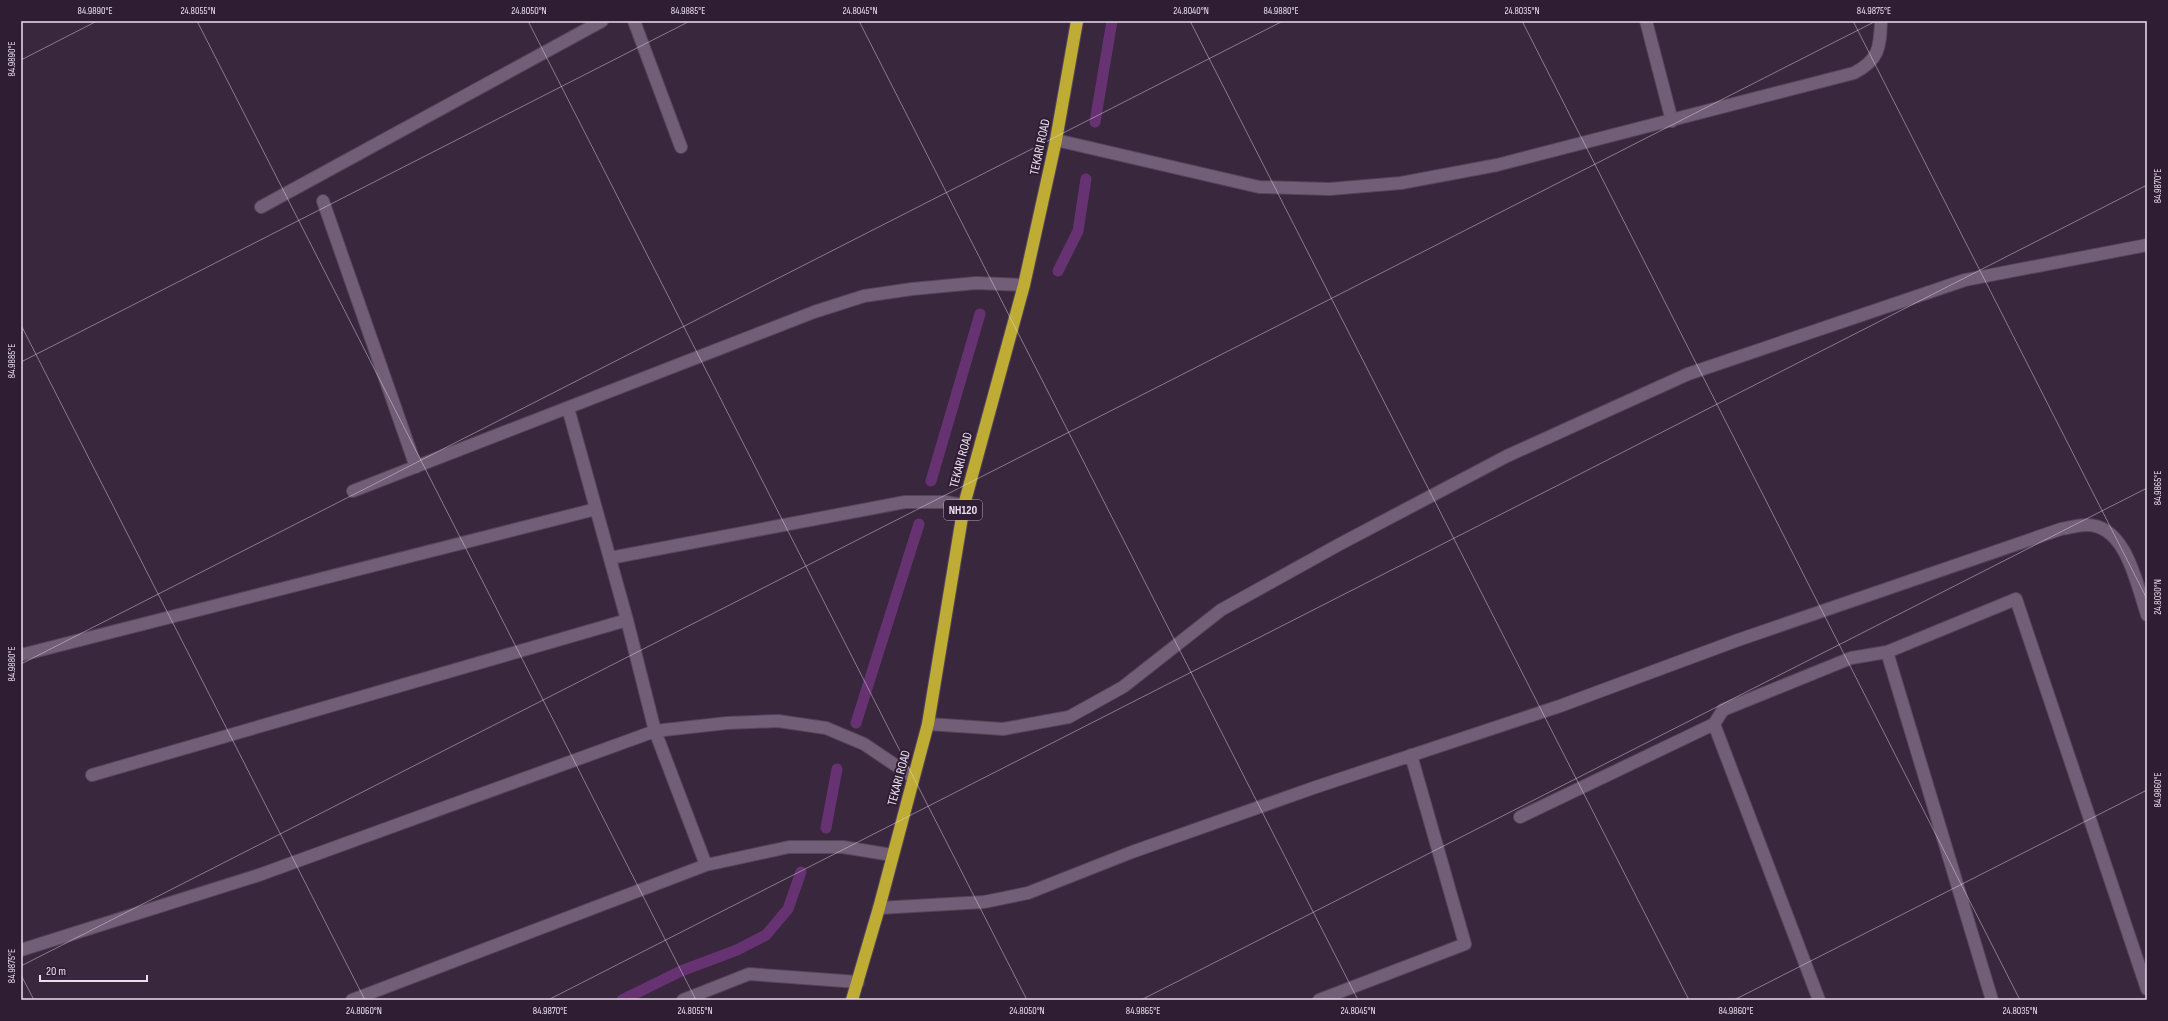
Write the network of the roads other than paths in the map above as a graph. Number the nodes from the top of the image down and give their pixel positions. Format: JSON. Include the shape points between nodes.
{"nodes":[{"id":1,"x":602,"y":21,"type":"edge"},
{"id":2,"x":634,"y":21,"type":"edge"},
{"id":3,"x":1077,"y":21,"type":"edge"},
{"id":4,"x":1646,"y":21,"type":"edge"},
{"id":5,"x":1881,"y":21,"type":"edge"},
{"id":6,"x":1672,"y":121,"type":"junction"},
{"id":7,"x":1056,"y":140,"type":"junction"},
{"id":8,"x":681,"y":147,"type":"dead end"},
{"id":9,"x":323,"y":201,"type":"dead end"},
{"id":10,"x":261,"y":207,"type":"dead end"},
{"id":11,"x":2147,"y":245,"type":"edge"},
{"id":12,"x":1024,"y":285,"type":"junction"},
{"id":13,"x":568,"y":408,"type":"junction"},
{"id":14,"x":416,"y":467,"type":"junction"},
{"id":15,"x":353,"y":492,"type":"dead end"},
{"id":16,"x":964,"y":505,"type":"junction"},
{"id":17,"x":596,"y":509,"type":"junction"},
{"id":18,"x":610,"y":558,"type":"junction"},
{"id":19,"x":2147,"y":615,"type":"edge"},
{"id":20,"x":627,"y":620,"type":"junction"},
{"id":21,"x":1887,"y":652,"type":"junction"},
{"id":22,"x":21,"y":655,"type":"edge"},
{"id":23,"x":928,"y":724,"type":"junction"},
{"id":24,"x":1714,"y":724,"type":"junction"},
{"id":25,"x":655,"y":731,"type":"junction"},
{"id":26,"x":1411,"y":755,"type":"junction"},
{"id":27,"x":92,"y":775,"type":"dead end"},
{"id":28,"x":913,"y":777,"type":"junction"},
{"id":29,"x":1520,"y":817,"type":"dead end"},
{"id":30,"x":892,"y":855,"type":"junction"},
{"id":31,"x":706,"y":865,"type":"junction"},
{"id":32,"x":879,"y":908,"type":"junction"},
{"id":33,"x":21,"y":950,"type":"edge"},
{"id":34,"x":858,"y":982,"type":"junction"},
{"id":35,"x":2147,"y":989,"type":"edge"},
{"id":36,"x":352,"y":1000,"type":"edge"},
{"id":37,"x":683,"y":1000,"type":"edge"},
{"id":38,"x":852,"y":1000,"type":"edge"},
{"id":39,"x":1319,"y":1000,"type":"edge"},
{"id":40,"x":1819,"y":1000,"type":"edge"},
{"id":41,"x":1992,"y":1000,"type":"edge"}],
"edges":[{"from":1,"to":10,"type":"street"},
{"from":2,"to":8,"type":"street"},
{"from":3,"to":7,"type":"highway","name":"TEKARI ROAD","number":"NH120"},
{"from":4,"to":6,"type":"street"},
{"from":5,"to":6,"type":"street","via":[[1880,43],[1875,57],[1868,66],[1854,73]]},
{"from":6,"to":7,"type":"street","via":[[1497,165],[1401,183],[1330,189],[1259,187]]},
{"from":7,"to":12,"type":"highway","name":"TEKARI ROAD","number":"NH120"},
{"from":9,"to":14,"type":"street"},
{"from":11,"to":23,"type":"street","via":[[1965,280],[1688,374],[1507,456],[1221,610],[1123,687],[1069,717],[1003,728]]},
{"from":12,"to":13,"type":"street","via":[[976,283],[864,296],[814,312]]},
{"from":12,"to":16,"type":"highway","name":"TEKARI ROAD","number":"NH120"},
{"from":13,"to":14,"type":"street"},
{"from":13,"to":17,"type":"street"},
{"from":14,"to":15,"type":"street"},
{"from":16,"to":18,"type":"street","via":[[945,502],[904,502]]},
{"from":16,"to":23,"type":"highway","name":"TEKARI ROAD","number":"NH120"},
{"from":17,"to":18,"type":"street"},
{"from":17,"to":22,"type":"street"},
{"from":18,"to":20,"type":"street"},
{"from":19,"to":26,"type":"street","via":[[2129,561],[2117,539],[2102,528],[2086,525],[2061,529],[1738,640],[1567,703]]},
{"from":20,"to":25,"type":"street"},
{"from":20,"to":27,"type":"street"},
{"from":21,"to":24,"type":"street","via":[[1851,658],[1723,710]]},
{"from":21,"to":35,"type":"street","via":[[2016,599]]},
{"from":21,"to":41,"type":"street"},
{"from":23,"to":28,"type":"highway","name":"TEKARI ROAD","number":"NH120"},
{"from":24,"to":29,"type":"street"},
{"from":24,"to":40,"type":"street"},
{"from":25,"to":28,"type":"street","via":[[727,723],[778,721],[826,728],[864,744]]},
{"from":25,"to":31,"type":"street"},
{"from":25,"to":33,"type":"street","via":[[260,875]]},
{"from":26,"to":32,"type":"street","via":[[1132,852],[1028,893],[984,902]]},
{"from":26,"to":39,"type":"street","via":[[1465,944]]},
{"from":28,"to":30,"type":"highway","name":"TEKARI ROAD","number":"NH120"},
{"from":30,"to":31,"type":"street","via":[[843,847],[789,847]]},
{"from":30,"to":32,"type":"highway","name":"TEKARI ROAD","number":"NH120"},
{"from":31,"to":36,"type":"street"},
{"from":32,"to":34,"type":"highway","name":"TEKARI ROAD","number":"NH120"},
{"from":34,"to":37,"type":"street","via":[[749,974]]},
{"from":34,"to":38,"type":"highway","name":"TEKARI ROAD","number":"NH120"}]}
